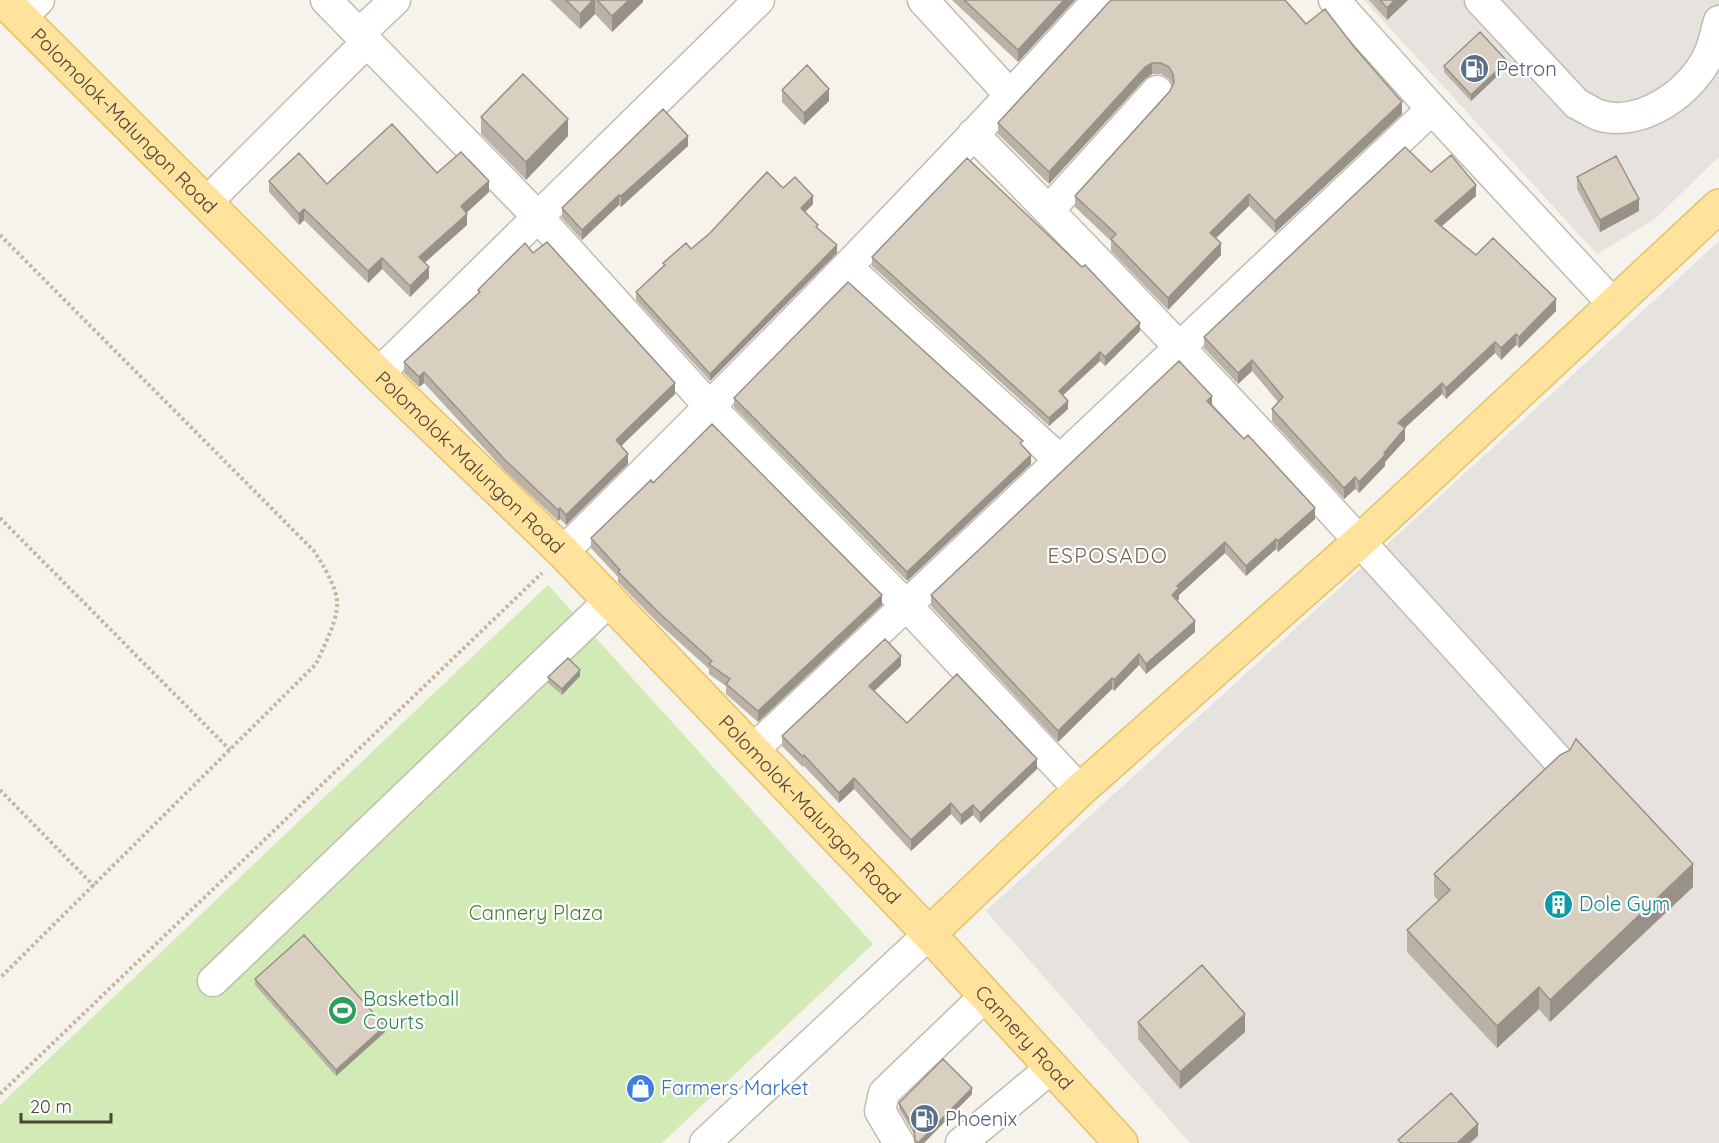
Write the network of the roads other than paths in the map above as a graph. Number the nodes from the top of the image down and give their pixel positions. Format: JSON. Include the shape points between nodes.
{"nodes":[{"id":1,"x":326,"y":0,"type":"edge"},
{"id":2,"x":395,"y":0,"type":"edge"},
{"id":3,"x":759,"y":0,"type":"edge"},
{"id":4,"x":923,"y":0,"type":"edge"},
{"id":5,"x":1098,"y":0,"type":"edge"},
{"id":6,"x":1334,"y":0,"type":"edge"},
{"id":7,"x":1480,"y":0,"type":"edge"},
{"id":8,"x":21,"y":6,"type":"edge"},
{"id":9,"x":1719,"y":21,"type":"edge"},
{"id":10,"x":363,"y":38,"type":"junction"},
{"id":11,"x":1157,"y":91,"type":"dead end"},
{"id":12,"x":1011,"y":96,"type":"junction"},
{"id":13,"x":1432,"y":109,"type":"junction"},
{"id":14,"x":973,"y":134,"type":"junction"},
{"id":15,"x":207,"y":202,"type":"junction"},
{"id":16,"x":1719,"y":206,"type":"edge"},
{"id":17,"x":1049,"y":210,"type":"junction"},
{"id":18,"x":538,"y":217,"type":"junction"},
{"id":19,"x":847,"y":267,"type":"junction"},
{"id":20,"x":1614,"y":305,"type":"junction"},
{"id":21,"x":1178,"y":347,"type":"junction"},
{"id":22,"x":378,"y":374,"type":"junction"},
{"id":23,"x":710,"y":407,"type":"junction"},
{"id":24,"x":1060,"y":460,"type":"junction"},
{"id":25,"x":1360,"y":541,"type":"junction"},
{"id":26,"x":563,"y":552,"type":"junction"},
{"id":27,"x":610,"y":600,"type":"junction"},
{"id":28,"x":907,"y":606,"type":"junction"},
{"id":29,"x":753,"y":750,"type":"junction"},
{"id":30,"x":1558,"y":760,"type":"edge"},
{"id":31,"x":1080,"y":790,"type":"junction"},
{"id":32,"x":929,"y":934,"type":"junction"},
{"id":33,"x":213,"y":981,"type":"dead end"},
{"id":34,"x":985,"y":996,"type":"junction"},
{"id":35,"x":1051,"y":1068,"type":"junction"},
{"id":36,"x":705,"y":1143,"type":"edge"},
{"id":37,"x":899,"y":1143,"type":"edge"},
{"id":38,"x":961,"y":1143,"type":"edge"},
{"id":39,"x":1120,"y":1143,"type":"edge"}],
"edges":[{"from":1,"to":10,"type":"street"},
{"from":2,"to":10,"type":"street"},
{"from":3,"to":18,"type":"street"},
{"from":4,"to":12,"type":"street"},
{"from":5,"to":12,"type":"street"},
{"from":6,"to":13,"type":"street"},
{"from":7,"to":9,"type":"street","via":[[1577,104],[1598,115],[1620,118],[1643,115],[1669,100],[1692,79],[1709,53]]},
{"from":8,"to":15,"type":"main road","name":"Polomolok-Malungon Road"},
{"from":10,"to":15,"type":"street"},
{"from":10,"to":18,"type":"street"},
{"from":11,"to":17,"type":"street"},
{"from":12,"to":14,"type":"street"},
{"from":13,"to":20,"type":"street"},
{"from":13,"to":21,"type":"street"},
{"from":14,"to":17,"type":"street"},
{"from":14,"to":19,"type":"street"},
{"from":15,"to":22,"type":"main road","name":"Polomolok-Malungon Road"},
{"from":16,"to":20,"type":"main road"},
{"from":17,"to":21,"type":"street"},
{"from":18,"to":22,"type":"street"},
{"from":18,"to":23,"type":"street"},
{"from":19,"to":23,"type":"street"},
{"from":19,"to":24,"type":"street"},
{"from":20,"to":25,"type":"main road"},
{"from":21,"to":24,"type":"street"},
{"from":21,"to":25,"type":"street"},
{"from":22,"to":26,"type":"main road","name":"Polomolok-Malungon Road"},
{"from":23,"to":26,"type":"street"},
{"from":23,"to":28,"type":"street"},
{"from":24,"to":28,"type":"street"},
{"from":25,"to":30,"type":"street"},
{"from":25,"to":31,"type":"main road"},
{"from":26,"to":27,"type":"main road","name":"Polomolok-Malungon Road"},
{"from":27,"to":29,"type":"main road","name":"Polomolok-Malungon Road"},
{"from":27,"to":33,"type":"street"},
{"from":28,"to":29,"type":"street"},
{"from":28,"to":31,"type":"street"},
{"from":29,"to":32,"type":"main road","name":"Polomolok-Malungon Road"},
{"from":31,"to":32,"type":"main road"},
{"from":32,"to":34,"type":"main road","name":"Cannery Road"},
{"from":32,"to":36,"type":"street"},
{"from":34,"to":35,"type":"main road","name":"Cannery Road"},
{"from":34,"to":37,"type":"street","via":[[884,1093],[880,1111]]},
{"from":35,"to":38,"type":"street"},
{"from":35,"to":39,"type":"main road","name":"Cannery Road"}]}
